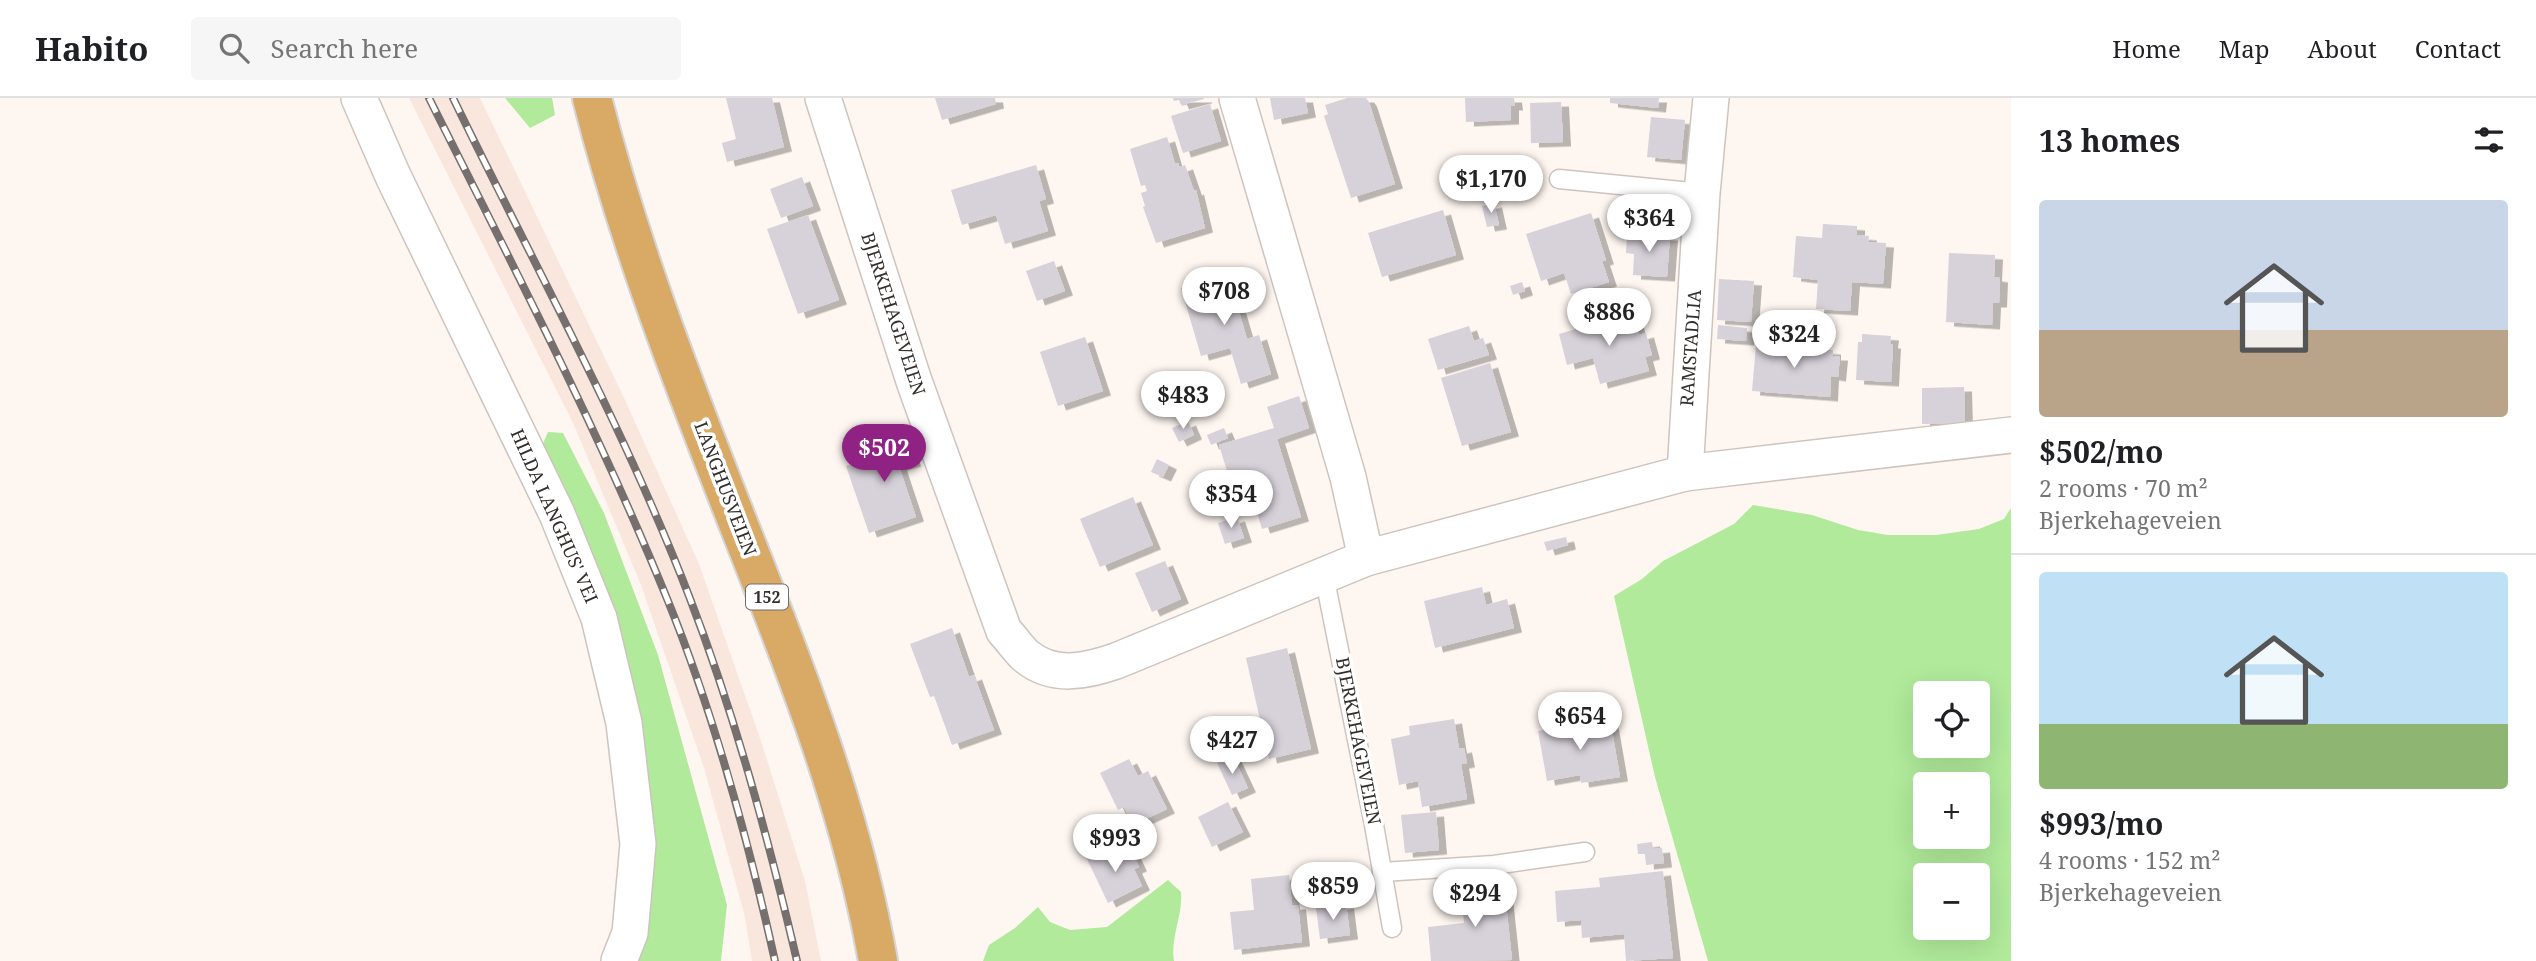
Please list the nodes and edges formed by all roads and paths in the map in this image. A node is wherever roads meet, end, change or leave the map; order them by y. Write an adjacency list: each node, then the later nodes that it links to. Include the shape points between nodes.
1 (359, 98): 15 (street, HILDA LANGHUS' VEI, via 557,514 599,618 624,723 638,844 630,933)
2 (592, 98): 16 (main road, LANGHUSVEIEN / 152, via 649,288 835,780)
3 (823, 98): 11 (street, BJERKEHAGEVEIEN, via 914,381 1004,631 1028,657 1070,672 1091,670)
4 (1237, 98): 10 (street, via 1348,477)
5 (1711, 98): 7 (street, RAMSTADLIA)
6 (1559, 179): 7 (lane)
7 (1702, 192): 9 (street, RAMSTADLIA)
8 (2011, 435): 9 (street)
9 (1685, 473): 10 (street, BJERKEHAGEVEIEN)
10 (1366, 558): 11 (street, BJERKEHAGEVEIEN)
11 (1324, 575): 13 (lane, BJERKEHAGEVEIEN)
12 (1585, 852): 13 (lane, via 1494,865)
13 (1382, 872): 14 (lane, BJERKEHAGEVEIEN)
14 (1392, 928)
15 (619, 961)
16 (878, 961)

